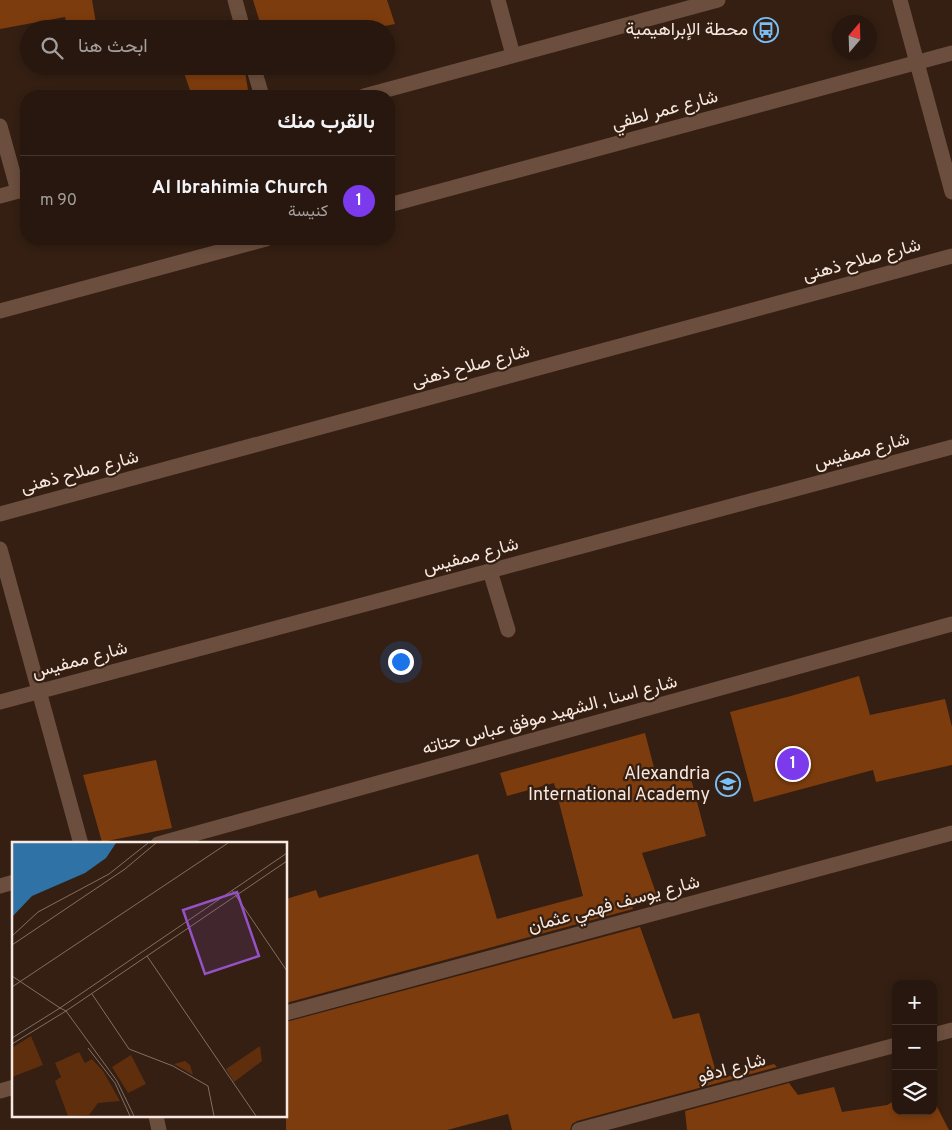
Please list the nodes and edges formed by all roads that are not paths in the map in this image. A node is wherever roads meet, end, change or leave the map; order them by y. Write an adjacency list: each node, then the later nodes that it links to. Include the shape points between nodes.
1 (235, 0): 5 (street)
2 (498, 0): 7 (street)
3 (718, 0): 7 (street)
4 (900, 0): 8 (street)
5 (241, 20)
6 (952, 53): 8 (street, شارع عمر لطفي)
7 (513, 55): 11 (street)
8 (917, 62): 15 (street); 17 (street, شارع عمر لطفي)
9 (256, 75): 10 (street)
10 (260, 90)
11 (386, 90)
12 (0, 126): 13 (street)
13 (20, 184)
14 (20, 191): 16 (street)
15 (952, 192)
16 (0, 196)
17 (395, 203)
18 (244, 245): 20 (street)
19 (952, 256): 22 (street, شارع صلاح ذهنى)
20 (0, 311)
21 (952, 447): 24 (street, شارع ممفيس)
22 (0, 514)
23 (0, 549): 27 (street)
24 (490, 571): 26 (street); 27 (street, شارع ممفيس)
25 (952, 624): 31 (street, شارع اسنا , الشهيد موفق عباس حتاته)
26 (508, 630)
27 (39, 691): 28 (street, شارع ممفيس); 30 (street)
28 (0, 702)
29 (952, 833): 32 (street, شارع يوسف فهمي عثمان)
30 (80, 842)
31 (165, 842)
32 (288, 1012)
33 (952, 1030): 34 (street)
34 (937, 1034)
35 (892, 1046): 36 (street, شارع ادفو)
36 (579, 1130)

